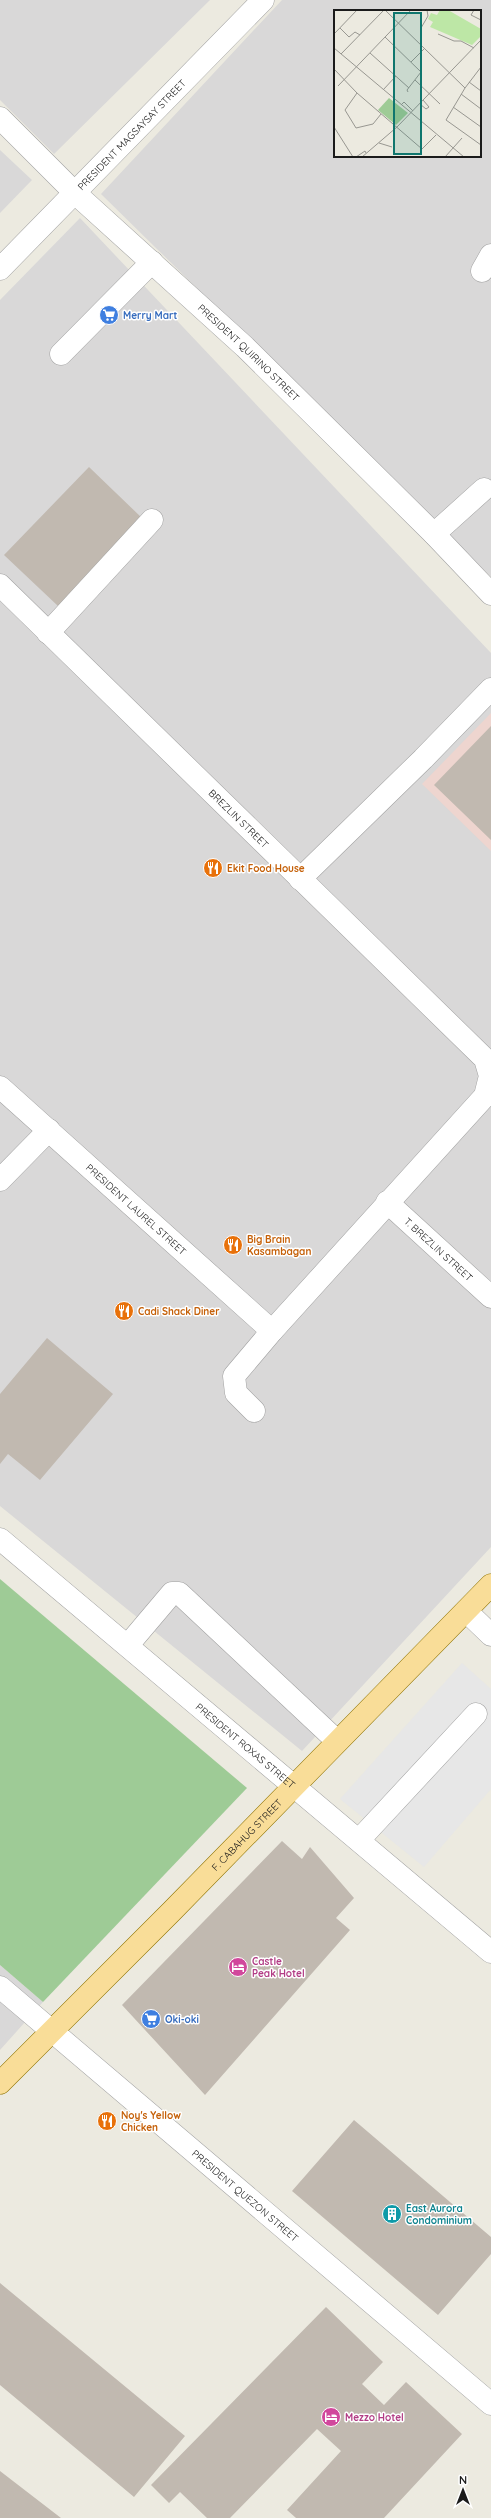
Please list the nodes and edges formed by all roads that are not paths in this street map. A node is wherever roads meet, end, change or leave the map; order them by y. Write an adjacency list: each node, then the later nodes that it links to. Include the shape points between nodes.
1 (262, 0): 3 (street, PRESIDENT MAGSAYSAY STREET)
2 (0, 118): 3 (street, PRESIDENT QUIRINO STREET)
3 (75, 193): 4 (street, PRESIDENT QUIRINO STREET); 5 (street, PRESIDENT MAGSAYSAY STREET)
4 (152, 262): 6 (street); 9 (street, PRESIDENT QUIRINO STREET, via 245,347)
5 (0, 269)
6 (61, 354)
7 (484, 490): 9 (street)
8 (152, 520): 12 (street)
9 (434, 534): 11 (street, PRESIDENT QUIRINO STREET)
10 (0, 585): 12 (street, BREZLIN STREET)
11 (491, 594)
12 (48, 632): 14 (street, BREZLIN STREET)
13 (491, 689): 14 (street, via 424,759)
14 (300, 879): 18 (street, BREZLIN STREET, via 485,1059 490,1076 485,1096)
15 (0, 1087): 16 (street, PRESIDENT LAUREL STREET)
16 (49, 1130): 17 (street); 20 (street, PRESIDENT LAUREL STREET)
17 (0, 1180)
18 (387, 1202): 19 (street, T. BREZLIN STREET); 20 (street)
19 (491, 1296)
20 (272, 1331): 21 (street, via 234,1376 236,1393)
21 (254, 1411)
22 (0, 1539): 26 (street, PRESIDENT ROXAS STREET)
23 (491, 1585): 24 (main road, F. CABAHUG STREET)
24 (466, 1611): 25 (street); 28 (main road, F. CABAHUG STREET)
25 (491, 1635)
26 (128, 1645): 28 (street, via 172,1593 179,1593); 29 (street, PRESIDENT ROXAS STREET)
27 (476, 1714): 30 (street)
28 (337, 1742): 29 (main road, F. CABAHUG STREET)
29 (294, 1785): 30 (street, PRESIDENT ROXAS STREET); 33 (main road, F. CABAHUG STREET)
30 (359, 1840): 31 (street, PRESIDENT ROXAS STREET)
31 (491, 1952)
32 (0, 1987): 33 (street, PRESIDENT QUEZON STREET)
33 (53, 2032): 34 (main road, F. CABAHUG STREET); 35 (street, PRESIDENT QUEZON STREET)
34 (0, 2083)
35 (491, 2404)

